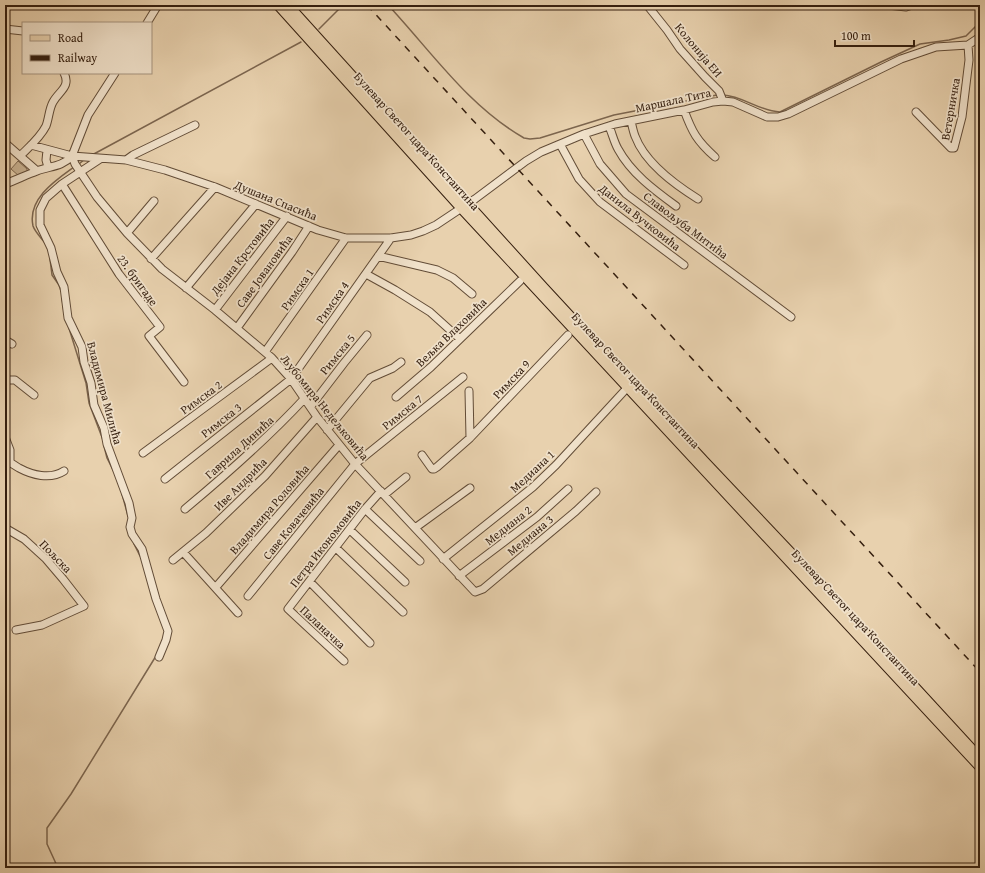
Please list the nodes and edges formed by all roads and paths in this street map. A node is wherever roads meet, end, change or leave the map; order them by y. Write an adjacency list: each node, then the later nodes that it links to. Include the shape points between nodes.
1 (158, 5): 7 (street)
2 (278, 5): 39 (main road, Булевар Светог цара Константина)
3 (288, 5): 39 (main road, Булевар Светог цара Константина)
4 (647, 5): 14 (street, Колонија ЕИ, via 680,49)
5 (888, 5): 6 (street)
6 (912, 5)
7 (147, 22)
8 (5, 29): 9 (street)
9 (22, 32)
10 (979, 38): 11 (street, Маршала Тита)
11 (968, 45): 14 (street, Маршала Тита, via 936,47 901,59 778,117 762,116); 16 (street, Ветерничка, via 969,60 962,117 954,148 951,148)
12 (65, 74): 23 (street, via 67,78 65,86 52,102 43,131)
13 (114, 74): 26 (street, via 88,115)
14 (721, 96): 15 (street, Маршала Тита, via 713,102)
15 (684, 110): 17 (street, Маршала Тита); 27 (street, via 690,127 702,146)
16 (916, 112)
17 (631, 120): 19 (street, Маршала Тита); 36 (street, via 634,135 641,149 666,176)
18 (194, 125): 29 (street)
19 (609, 126): 20 (street, Маршала Тита); 40 (street, via 618,149 635,172)
20 (584, 134): 22 (street, Маршала Тита); 54 (street, Славољуба Митића, via 600,164 626,194)
21 (5, 143): 25 (street)
22 (560, 144): 39 (street, Маршала Тита, via 534,155); 48 (street, Данила Вучковића, via 576,174 600,202)
23 (31, 145): 24 (street, Душана Спасића); 25 (street)
24 (47, 150): 26 (street, Душана Спасића); 30 (street)
25 (20, 156): 32 (street)
26 (72, 156): 28 (street, Душана Спасића); 30 (street, via 61,165); 31 (street, Љубомира Недељковића)
27 (715, 157)
28 (100, 159): 29 (street, Душана Спасића); 31 (street, Владимира Милића)
29 (126, 160): 35 (street, Душана Спасића, via 166,170)
30 (48, 167): 32 (street)
31 (77, 168): 34 (street, Владимира Милића); 43 (street, Љубомира Недељковића)
32 (37, 171): 33 (street)
33 (6, 182)
34 (62, 184): 67 (street, 23. бригаде, via 119,274 160,327 149,336); 111 (street, Владимира Милића, via 43,202 39,215 40,225 64,287 68,318 82,347 94,405 129,503 132,534 142,549 168,631)
35 (215, 187): 38 (street, Душана Спасића); 47 (street)
36 (698, 198)
37 (154, 201): 43 (street)
38 (256, 204): 41 (street, Душана Спасића); 51 (street)
39 (465, 206): 45 (street, Душана Спасића, via 423,231); 68 (main road, Булевар Светог цара Константина); 113 (main road, Булевар Светог цара Константина, via 812,574)
40 (676, 206)
41 (287, 216): 42 (street, Душана Спасића); 53 (street, Дејана Крстовића)
42 (309, 226): 44 (street, Душана Спасића); 55 (street, Саве Јовановића)
43 (127, 233): 47 (street, Љубомира Недељковића)
44 (346, 238): 45 (street, Душана Спасића); 61 (street, Римска 1)
45 (391, 238): 46 (street, Римска 4)
46 (378, 256): 49 (street, Римска 4); 52 (street, via 437,270 453,278)
47 (151, 258): 51 (street, Љубомира Недељковића)
48 (684, 265)
49 (366, 274): 59 (street, via 430,312); 65 (street, Римска 4)
50 (520, 281): 59 (street, Вељка Влаховића)
51 (186, 288): 53 (street, Љубомира Недељковића)
52 (472, 294)
53 (215, 310): 55 (street, Љубомира Недељковића)
54 (791, 317)
55 (237, 328): 61 (street, Љубомира Недељковића)
56 (367, 335): 73 (street, Римска 5)
57 (568, 335): 77 (street, Римска 9)
58 (5, 340): 60 (street)
59 (460, 340): 71 (street, Вељка Влаховића)
60 (12, 344)
61 (266, 352): 62 (street, Љубомира Недељковића)
62 (272, 358): 65 (street, Љубомира Недељковића); 79 (street, Римска 2)
63 (401, 362): 75 (street, via 370,378)
64 (463, 377): 82 (street, Римска 7)
65 (291, 379): 72 (street, Љубомира Недељковића); 85 (street, Римска 3)
66 (5, 380): 70 (street, via 15,380)
67 (184, 382)
68 (627, 388): 97 (street, Медиана 1, via 533,488); 114 (main road, Булевар Светог цара Константина)
69 (469, 391): 77 (street)
70 (34, 395)
71 (396, 397)
72 (305, 398): 73 (street, Љубомира Недељковића); 90 (street, Гаврила Динића, via 258,446)
73 (311, 406): 74 (street, Љубомира Недељковића)
74 (317, 417): 75 (street, Љубомира Недељковића); 96 (street, Иве Андрића, via 265,476)
75 (327, 430): 78 (street, Љубомира Недељковића)
76 (5, 437): 81 (street, via 10,450)
77 (470, 438): 80 (street, Римска 9, via 434,469 429,467)
78 (339, 445): 82 (street, Љубомира Недељковића); 103 (street, Владимира Роловића)
79 (143, 454)
80 (422, 455)
81 (7, 461): 83 (street, via 40,475 54,476)
82 (355, 464): 89 (street, Љубомира Недељковића); 105 (street, Саве Ковачевића)
83 (64, 471)
84 (406, 477): 89 (street, Петра Икономовића)
85 (165, 479)
86 (470, 488): 93 (street)
87 (568, 489): 100 (street, Медиана 2, via 537,517)
88 (596, 492): 104 (street, Медиана 3, via 483,589)
89 (383, 493): 91 (street, Петра Икономовића); 93 (street, Љубомира Недељковића)
90 (185, 508)
91 (365, 509): 94 (street, Петра Икономовића); 99 (street)
92 (5, 528): 109 (street, Пољска, via 24,539 46,559 84,606 42,625)
93 (415, 528): 97 (street, Љубомира Недељковића)
94 (350, 530): 95 (street, Петра Икономовића); 102 (street)
95 (336, 548): 101 (street, Петра Икономовића); 107 (street)
96 (183, 552): 98 (street, Иве Андрића); 103 (street)
97 (443, 559): 100 (street, Љубомира Недељковића)
98 (173, 560)
99 (420, 562)
100 (460, 576): 104 (street, Љубомира Недељковића)
101 (310, 582): 106 (street, Петра Икономовића); 110 (street)
102 (405, 582)
103 (216, 587): 108 (street)
104 (475, 592)
105 (248, 596)
106 (288, 609): 112 (street, Паланачка)
107 (403, 612)
108 (238, 613)
109 (16, 630)
110 (370, 643)
111 (159, 657)
112 (344, 661)
113 (980, 758)
114 (980, 767)

